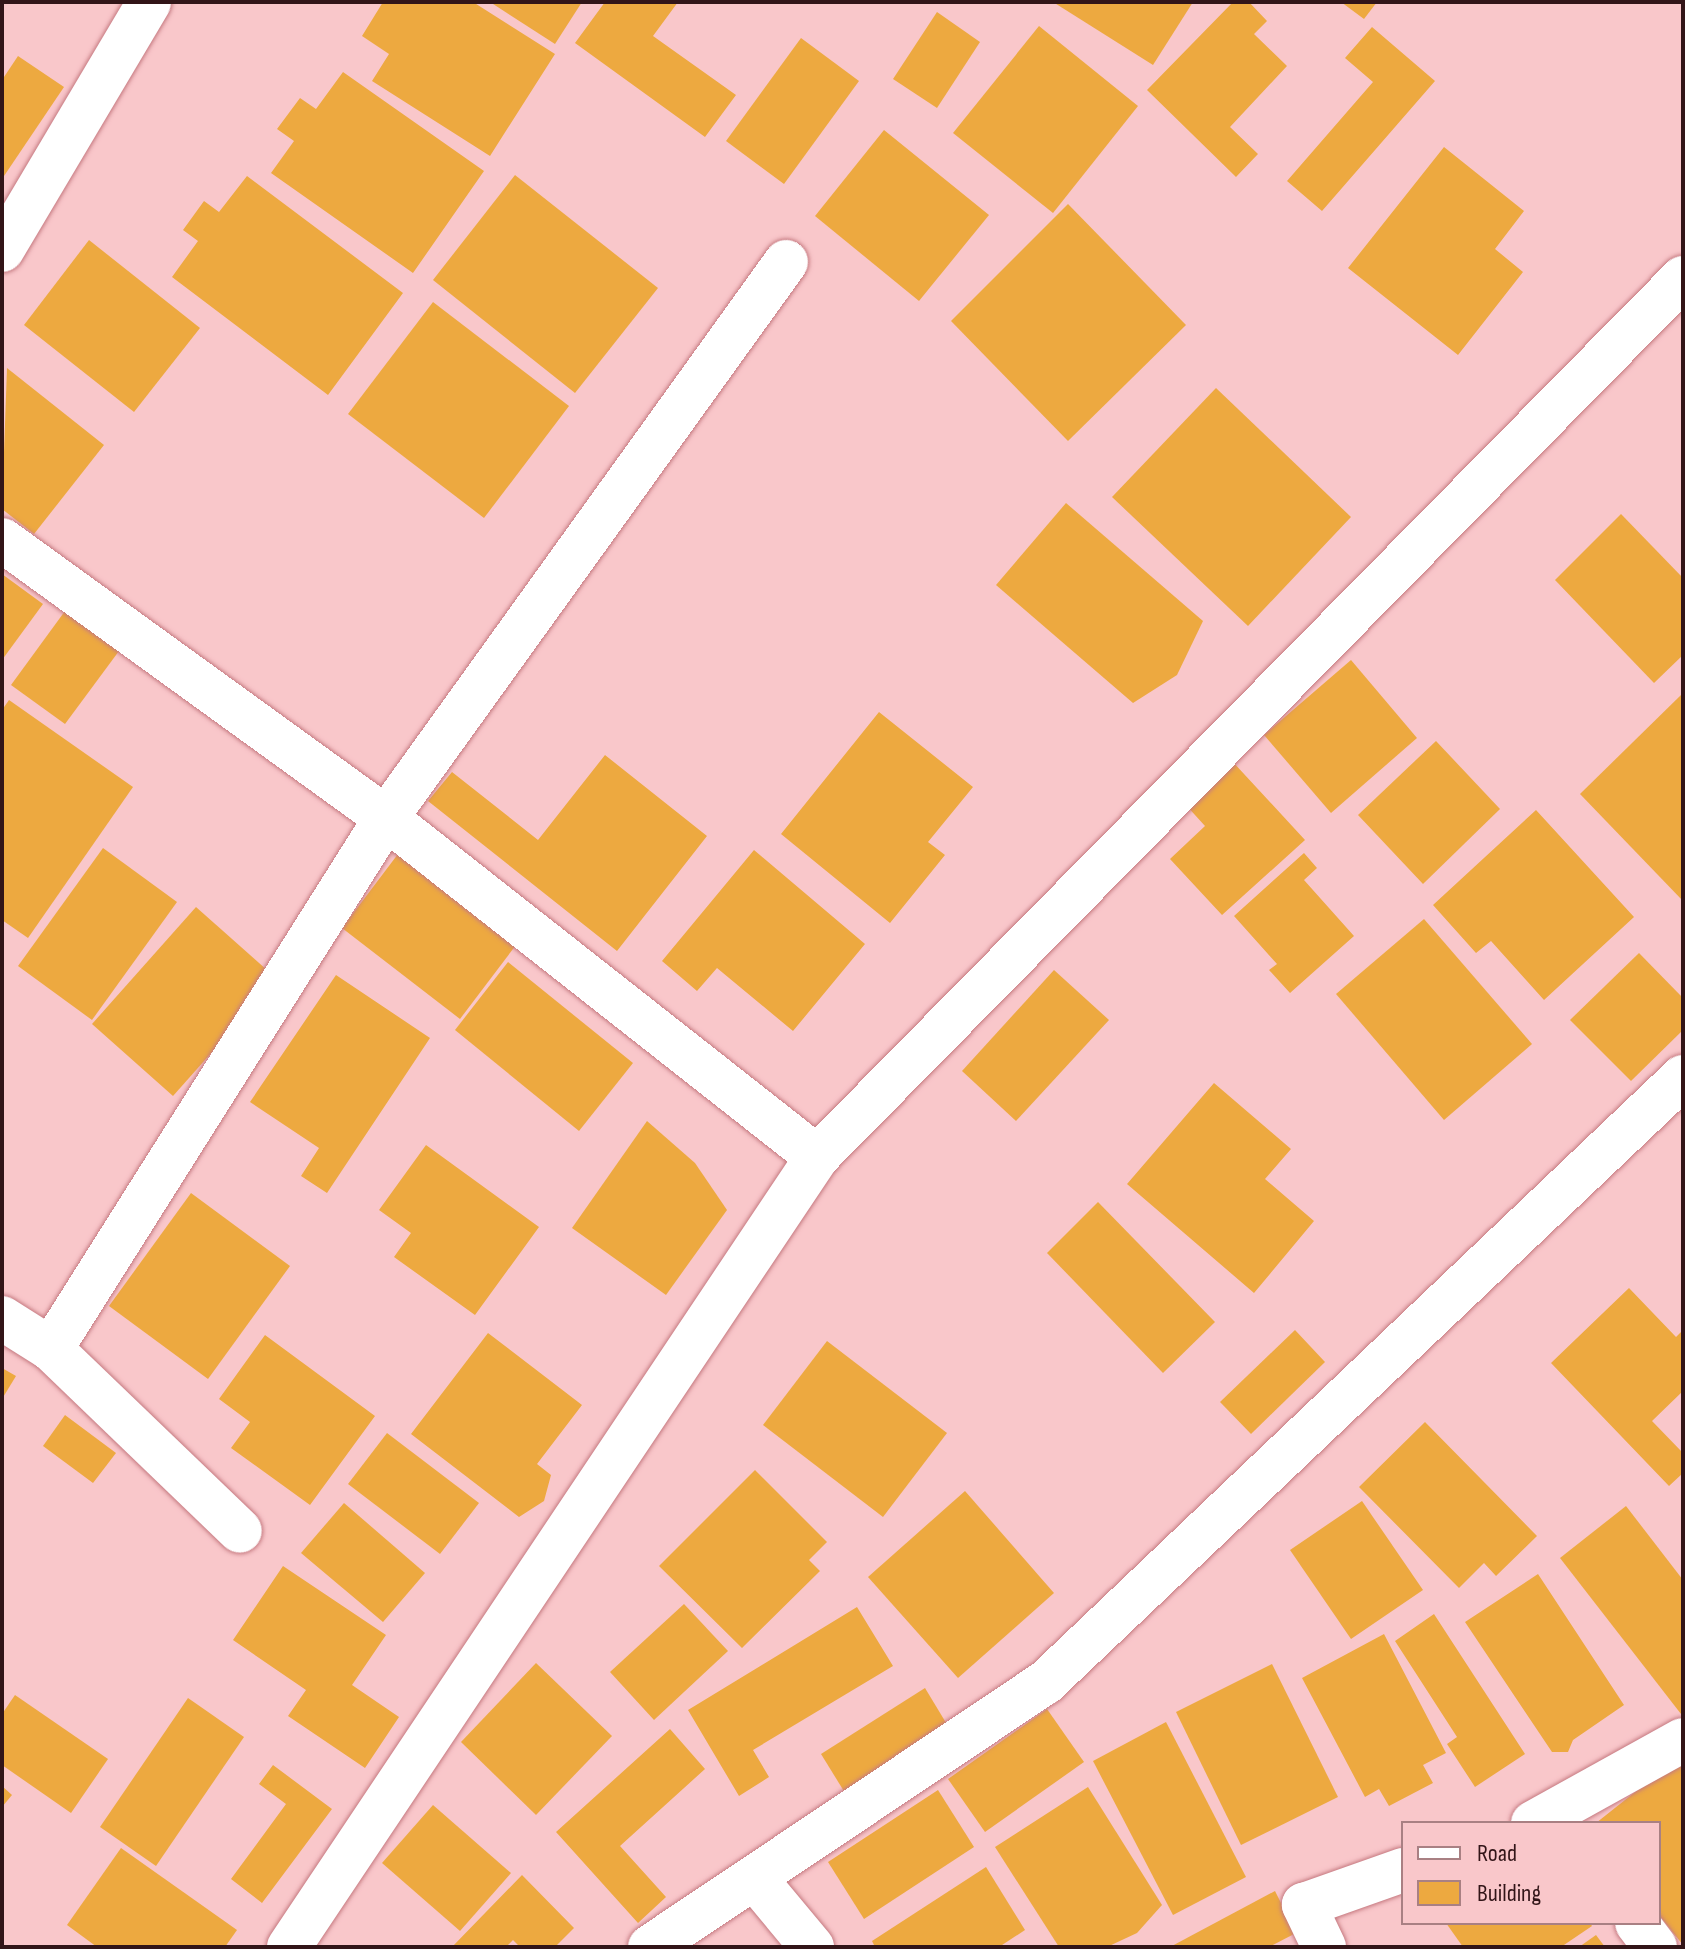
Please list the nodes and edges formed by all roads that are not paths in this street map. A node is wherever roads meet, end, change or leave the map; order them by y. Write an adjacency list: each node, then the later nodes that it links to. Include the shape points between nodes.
1 (149, 2): 2 (street)
2 (2, 250)
3 (786, 262): 6 (street)
4 (1683, 278): 8 (street)
5 (2, 540): 6 (street)
6 (386, 818): 8 (street); 10 (street)
7 (1683, 1077): 15 (street, via 1045,1683)
8 (817, 1157): 17 (street)
9 (2, 1318): 10 (street)
10 (51, 1349): 11 (street)
11 (240, 1531)
12 (1683, 1740): 13 (street)
13 (1550, 1820)
14 (1401, 1871): 20 (street, via 1304,1905)
15 (757, 1881): 18 (street); 19 (street)
16 (1638, 1925): 21 (street)
17 (289, 1947)
18 (650, 1947)
19 (812, 1947)
20 (1324, 1947)
21 (1655, 1947)

